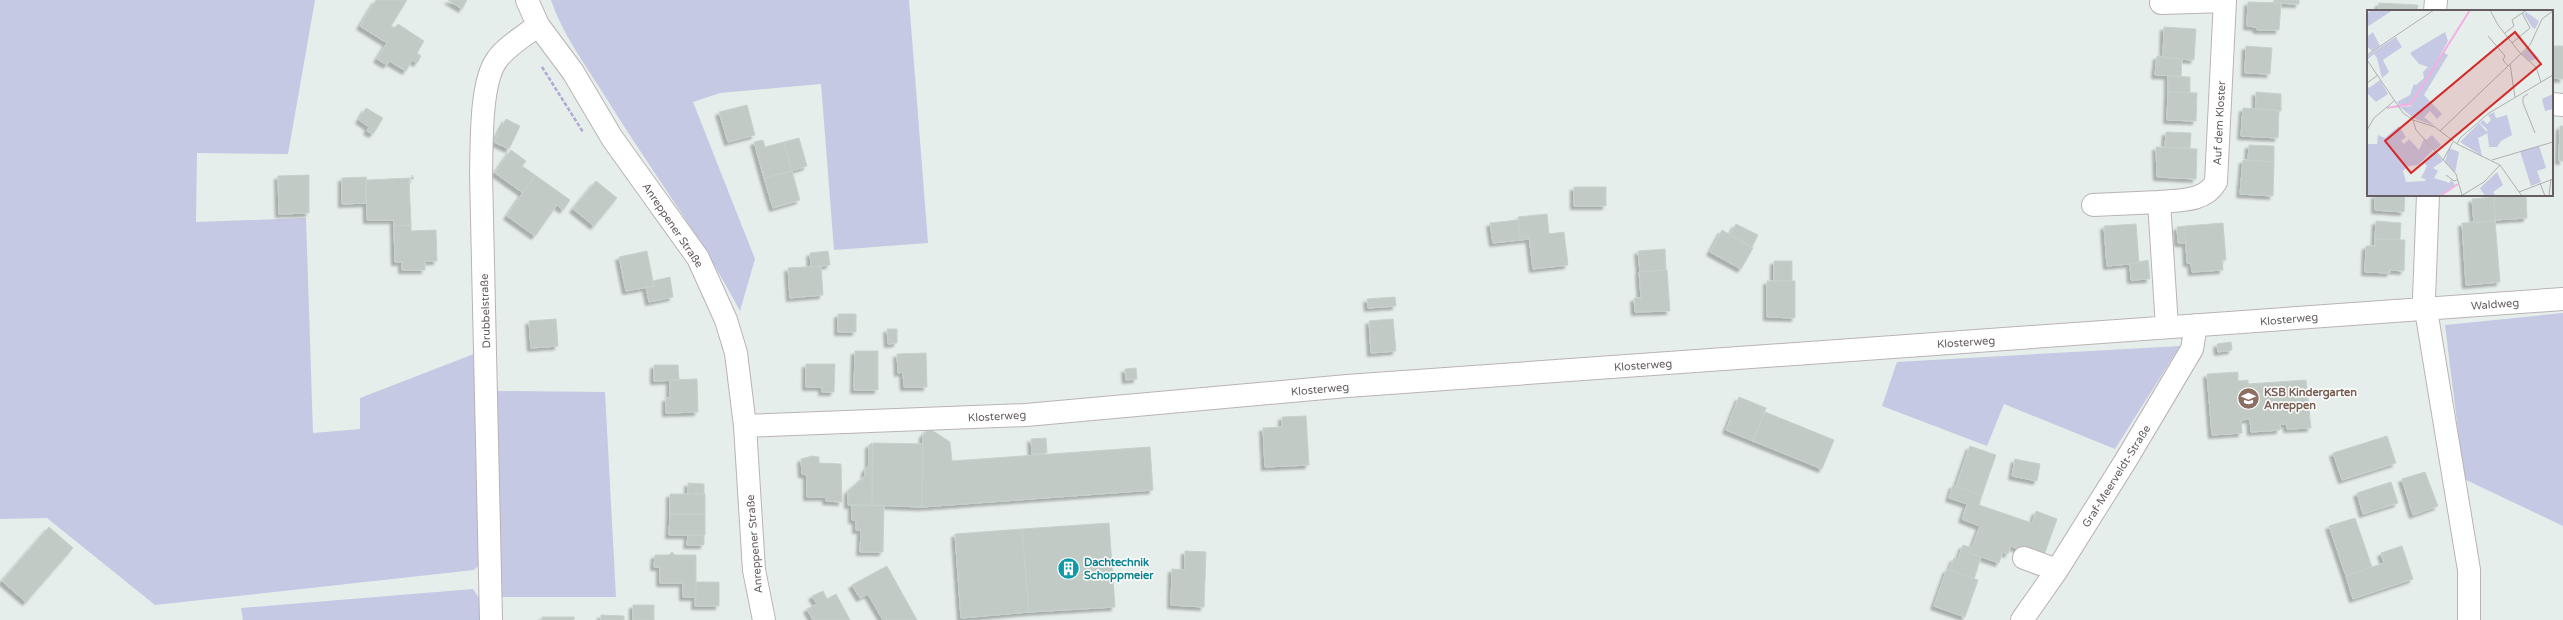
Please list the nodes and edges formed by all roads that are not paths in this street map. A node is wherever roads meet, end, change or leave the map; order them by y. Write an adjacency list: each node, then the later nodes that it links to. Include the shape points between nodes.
1 (527, 0): 6 (street, Anreppener Straße)
2 (2225, 0): 4 (street, Auf dem Kloster); 10 (street, Auf dem Kloster, via 2216,182 2213,187 2196,198)
3 (2436, 0): 5 (street)
4 (2161, 3)
5 (2435, 10)
6 (538, 25): 16 (street, Anreppener Straße, via 573,72 612,138 698,258 712,284 736,353); 19 (street, Drubbelstraße, via 496,60 490,74 483,116 481,173)
7 (2553, 104): 8 (street)
8 (2563, 105)
9 (2428, 196): 13 (street, via 2424,298)
10 (2159, 202): 11 (street, Auf dem Kloster); 15 (street)
11 (2093, 205)
12 (2563, 299): 13 (street, Waldweg)
13 (2427, 309): 14 (street, Klosterweg); 22 (street, via 2469,570)
14 (2196, 325): 15 (street, Klosterweg); 18 (street, Graf-Meerveldt-Straße, via 2192,349)
15 (2167, 327): 16 (street, Klosterweg, via 1347,386 1026,415)
16 (745, 426): 20 (street, Anreppener Straße, via 754,570)
17 (2024, 558): 18 (street)
18 (2057, 570): 21 (street, Graf-Meerveldt-Straße)
19 (492, 620)
20 (764, 620)
21 (2022, 620)
22 (2469, 620)

